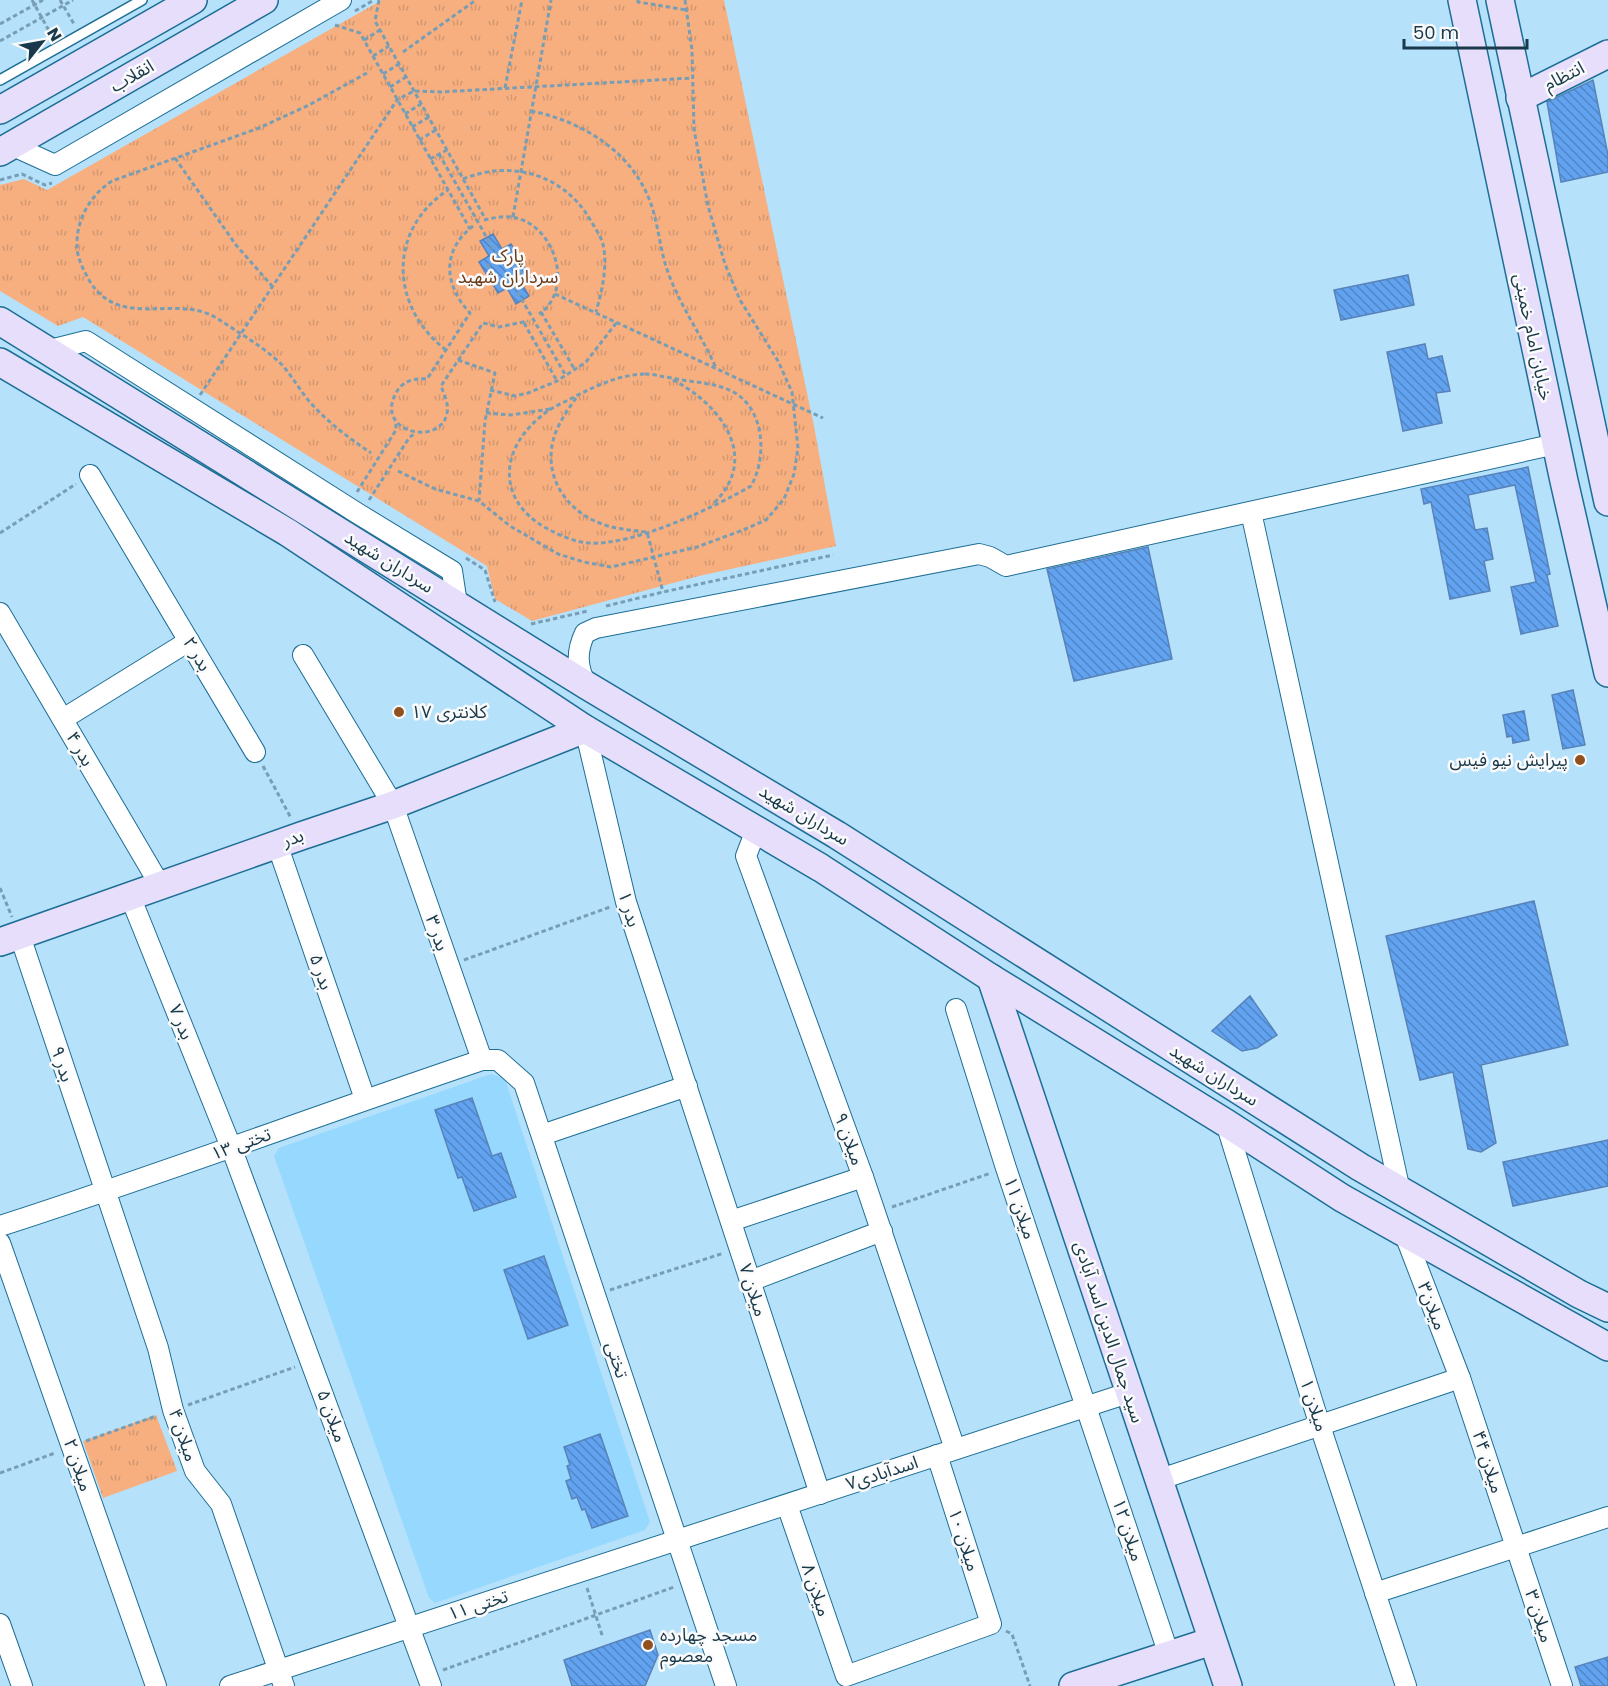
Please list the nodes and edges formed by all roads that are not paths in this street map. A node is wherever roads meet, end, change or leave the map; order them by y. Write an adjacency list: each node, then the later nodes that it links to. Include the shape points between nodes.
1 (142, 0): 8 (lane)
2 (193, 0): 10 (street, انقلاب)
3 (264, 0): 11 (street, انقلاب)
4 (341, 0): 11 (street, via 55,165)
5 (1462, 0): 15 (street, خیابان امام خمینی)
6 (1500, 0): 9 (street, خیابان امام خمینی)
7 (1608, 54): 9 (street, انتظام)
8 (0, 80)
9 (1520, 98): 16 (street, خیابان امام خمینی)
10 (0, 110)
11 (6, 149)
12 (0, 321): 13 (street, سرداران شهید)
13 (50, 350): 21 (street, سرداران شهید); 21 (street, via 86,341 196,402 359,503 452,571)
14 (0, 362): 28 (street, سرداران شهید, via 287,532)
15 (1556, 444): 18 (street, خیابان امام خمینی); 20 (street)
16 (1601, 473): 18 (street); 19 (street, خیابان امام خمینی)
17 (90, 475): 23 (street, بدر ۲)
18 (1564, 481): 25 (street, خیابان امام خمینی)
19 (1608, 502)
20 (1251, 512): 26 (street, via 1006,566 979,555 596,628 585,633 579,645 578,664); 48 (street)
21 (457, 604): 26 (street, سرداران شهید)
22 (0, 613): 27 (street, بدر ۴)
23 (189, 641): 27 (street); 29 (street, بدر ۲)
24 (303, 655): 30 (street, بدر ۳)
25 (1608, 674)
26 (586, 685): 32 (street, سرداران شهید)
27 (63, 719): 35 (street, بدر ۴)
28 (585, 729): 30 (street, بدر); 31 (street, سرداران شهید); 41 (street, بدر ۱, via 626,902)
29 (255, 752)
30 (393, 805): 33 (street, بدر); 40 (street, بدر ۳)
31 (756, 830): 34 (street, سرداران شهید); 47 (street, میلان ۹, via 746,856)
32 (837, 835): 34 (street); 46 (street, سرداران شهید)
33 (289, 840): 35 (street, بدر); 42 (street, بدر ۵)
34 (821, 868): 38 (street, سرداران شهید)
35 (160, 885): 36 (street, بدر)
36 (130, 896): 37 (street, بدر); 45 (street, بدر ۷)
37 (10, 939): 49 (street, بدر ۹)
38 (991, 978): 43 (street, سرداران شهید); 62 (street, سید جمال الدین اسد آبادی)
39 (956, 1010): 63 (street, میلان ۱۱)
40 (482, 1060): 42 (street, تختی ۱۳); 44 (street, تختی, via 498,1060 525,1083)
41 (687, 1086): 44 (street); 51 (street, میلان ۷)
42 (365, 1099): 45 (street, تختی ۱۳)
43 (1226, 1123): 50 (street, سرداران شهید); 64 (street, میلان ۱)
44 (542, 1135): 70 (street, تختی)
45 (231, 1147): 49 (street, تختی ۱۳); 74 (street, میلان ۵)
46 (1360, 1167): 48 (street, سرداران شهید); 50 (street)
47 (863, 1177): 51 (street); 52 (street, میلان ۹)
48 (1400, 1191): 57 (street, سرداران شهید)
49 (105, 1192): 53 (street, تختی ۱۳); 78 (street, میلان ۴, via 158,1348 173,1410 195,1470 221,1504)
50 (1342, 1198): 54 (street, سرداران شهید)
51 (731, 1221): 56 (street, میلان ۷)
52 (878, 1222): 56 (street); 65 (street, میلان ۹)
53 (0, 1226)
54 (1405, 1235): 60 (street, سرداران شهید); 61 (street, میلان۳)
55 (0, 1243): 81 (street, میلان ۲)
56 (750, 1281): 67 (street, میلان ۷)
57 (1579, 1294): 58 (street); 59 (street, سرداران شهید)
58 (1608, 1299)
59 (1608, 1308)
60 (1608, 1347)
61 (1460, 1378): 64 (street); 71 (street, میلان ۴۴)
62 (1128, 1393): 63 (street); 66 (street, سید جمال الدین اسد آبادی)
63 (1086, 1406): 65 (street, اسدآبادی۷); 76 (street, میلان ۱۲)
64 (1320, 1426): 66 (street); 72 (street, میلان ۱)
65 (946, 1452): 67 (street, اسدآبادی۷); 77 (street, میلان ۱۰, via 992,1624)
66 (1158, 1480): 75 (street, سید جمال الدین اسد آبادی)
67 (820, 1494): 68 (street, اسدآبادی۷)
68 (787, 1504): 70 (street, اسدآبادی۷); 77 (street, میلان ۸)
69 (1608, 1517): 71 (street)
70 (677, 1540): 74 (street, تختی ۱۱); 83 (street, تختی)
71 (1516, 1547): 72 (street); 87 (street, میلان ۳)
72 (1375, 1593): 86 (street, میلان ۱)
73 (0, 1624): 80 (street)
74 (410, 1627): 78 (street, تختی ۱۱); 79 (street, میلان ۵)
75 (1212, 1641): 76 (street); 85 (street, سید جمال الدین اسد آبادی)
76 (1169, 1654): 84 (street)
77 (846, 1676)
78 (281, 1678): 82 (street, تختی ۱۱)
79 (429, 1681)
80 (22, 1686)
81 (156, 1686)
82 (230, 1686)
83 (726, 1686)
84 (1072, 1686)
85 (1228, 1686)
86 (1406, 1686)
87 (1562, 1686)

